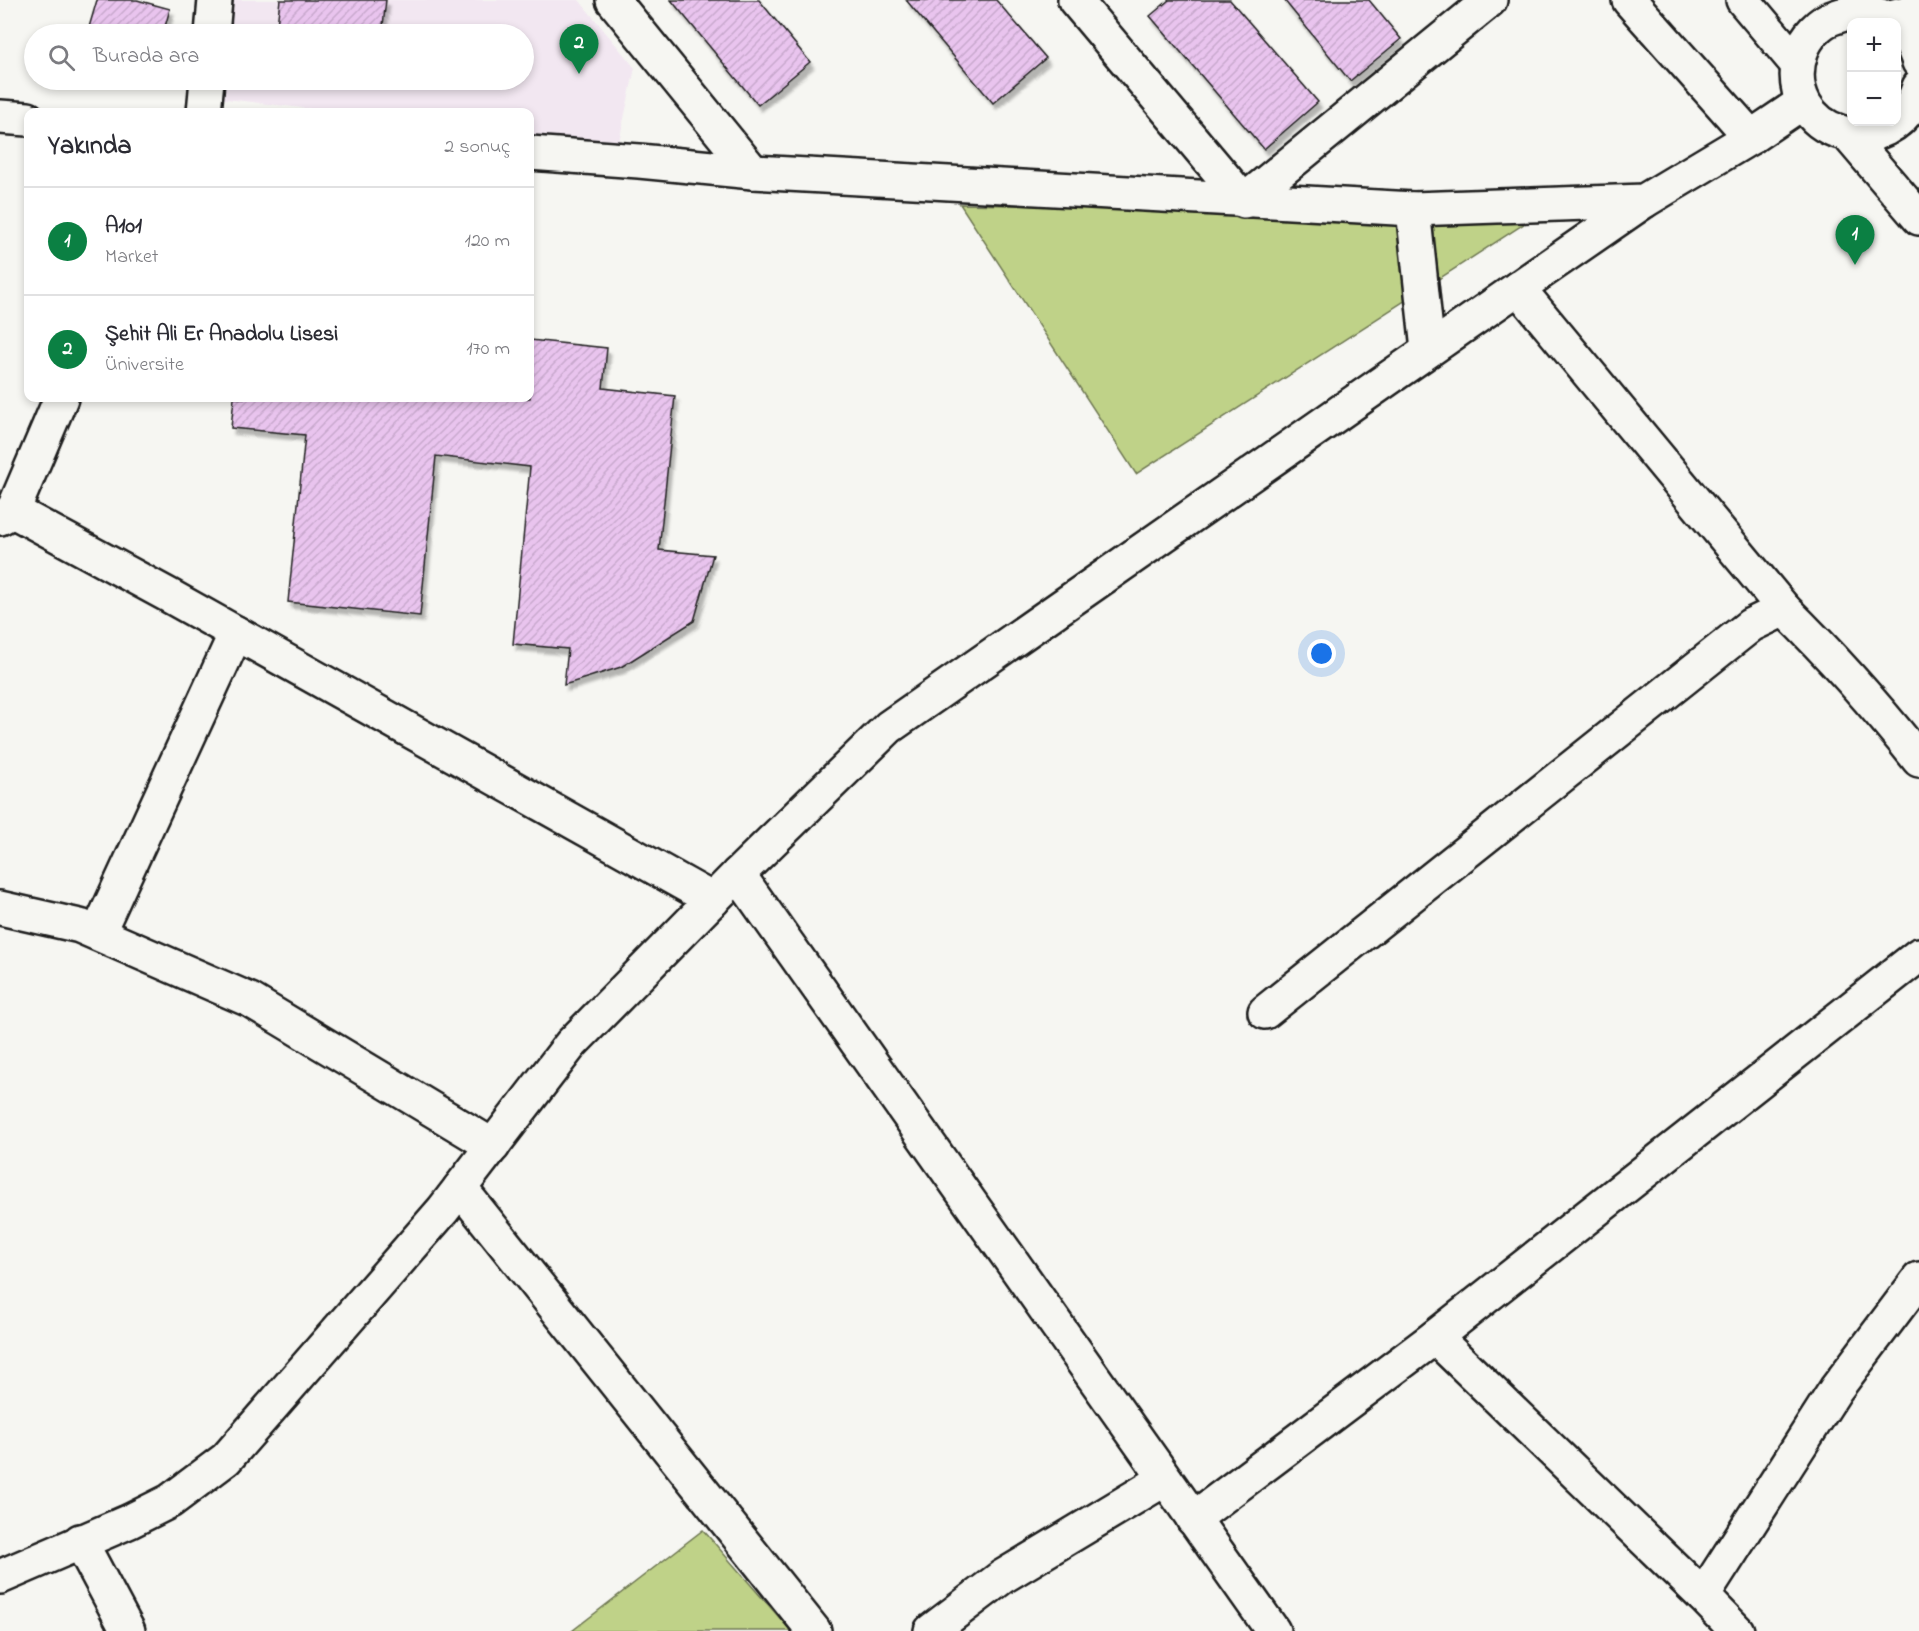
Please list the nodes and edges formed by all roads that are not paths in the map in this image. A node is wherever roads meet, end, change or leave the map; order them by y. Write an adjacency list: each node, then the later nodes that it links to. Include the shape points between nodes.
1 (215, 0): 9 (street)
2 (613, 0): 21 (street)
3 (1075, 0): 22 (street)
4 (1490, 0): 22 (street)
5 (1629, 0): 19 (street)
6 (1743, 0): 11 (street)
7 (1919, 10): 8 (street)
8 (1880, 16): 10 (street, via 1902,30 1914,46); 11 (street, via 1849,12 1830,18 1803,45)
9 (213, 24)
10 (1919, 62)
11 (1797, 64): 14 (street)
12 (206, 90): 15 (street)
13 (1917, 99): 18 (street, via 1903,118 1887,129)
14 (1803, 102): 18 (street, via 1830,129); 19 (street)
15 (204, 108)
16 (0, 117): 17 (street)
17 (24, 118)
18 (1849, 135): 25 (street)
19 (1751, 137): 23 (street)
20 (534, 153): 21 (street)
21 (753, 172): 22 (street)
22 (1244, 201): 24 (street)
23 (1644, 201): 24 (street); 26 (street)
24 (1413, 209): 27 (street)
25 (1919, 218)
26 (1518, 288): 27 (street); 30 (street)
27 (1428, 350): 33 (street, via 888,727)
28 (59, 402): 29 (street)
29 (6, 514): 31 (street)
30 (1784, 609): 32 (street, via 1832,656); 38 (street, via 1751,624)
31 (236, 633): 34 (street); 36 (street)
32 (1919, 760)
33 (738, 874): 34 (street); 43 (street)
34 (713, 900): 39 (street, via 571,1044)
35 (0, 908): 36 (street)
36 (98, 933): 39 (street, via 250,1000)
37 (1919, 955): 42 (street)
38 (1265, 1012)
39 (493, 1146): 40 (street)
40 (460, 1188): 45 (street, via 226,1459 170,1501); 49 (street)
41 (1919, 1279): 47 (street, via 1836,1389)
42 (1435, 1337): 44 (street); 47 (street)
43 (1165, 1479): 44 (street); 50 (street, via 1002,1577)
44 (1193, 1519): 51 (street)
45 (80, 1541): 46 (street); 48 (street)
46 (0, 1577)
47 (1703, 1596): 52 (street)
48 (128, 1631)
49 (814, 1631)
50 (931, 1631)
51 (1273, 1631)
52 (1736, 1631)

